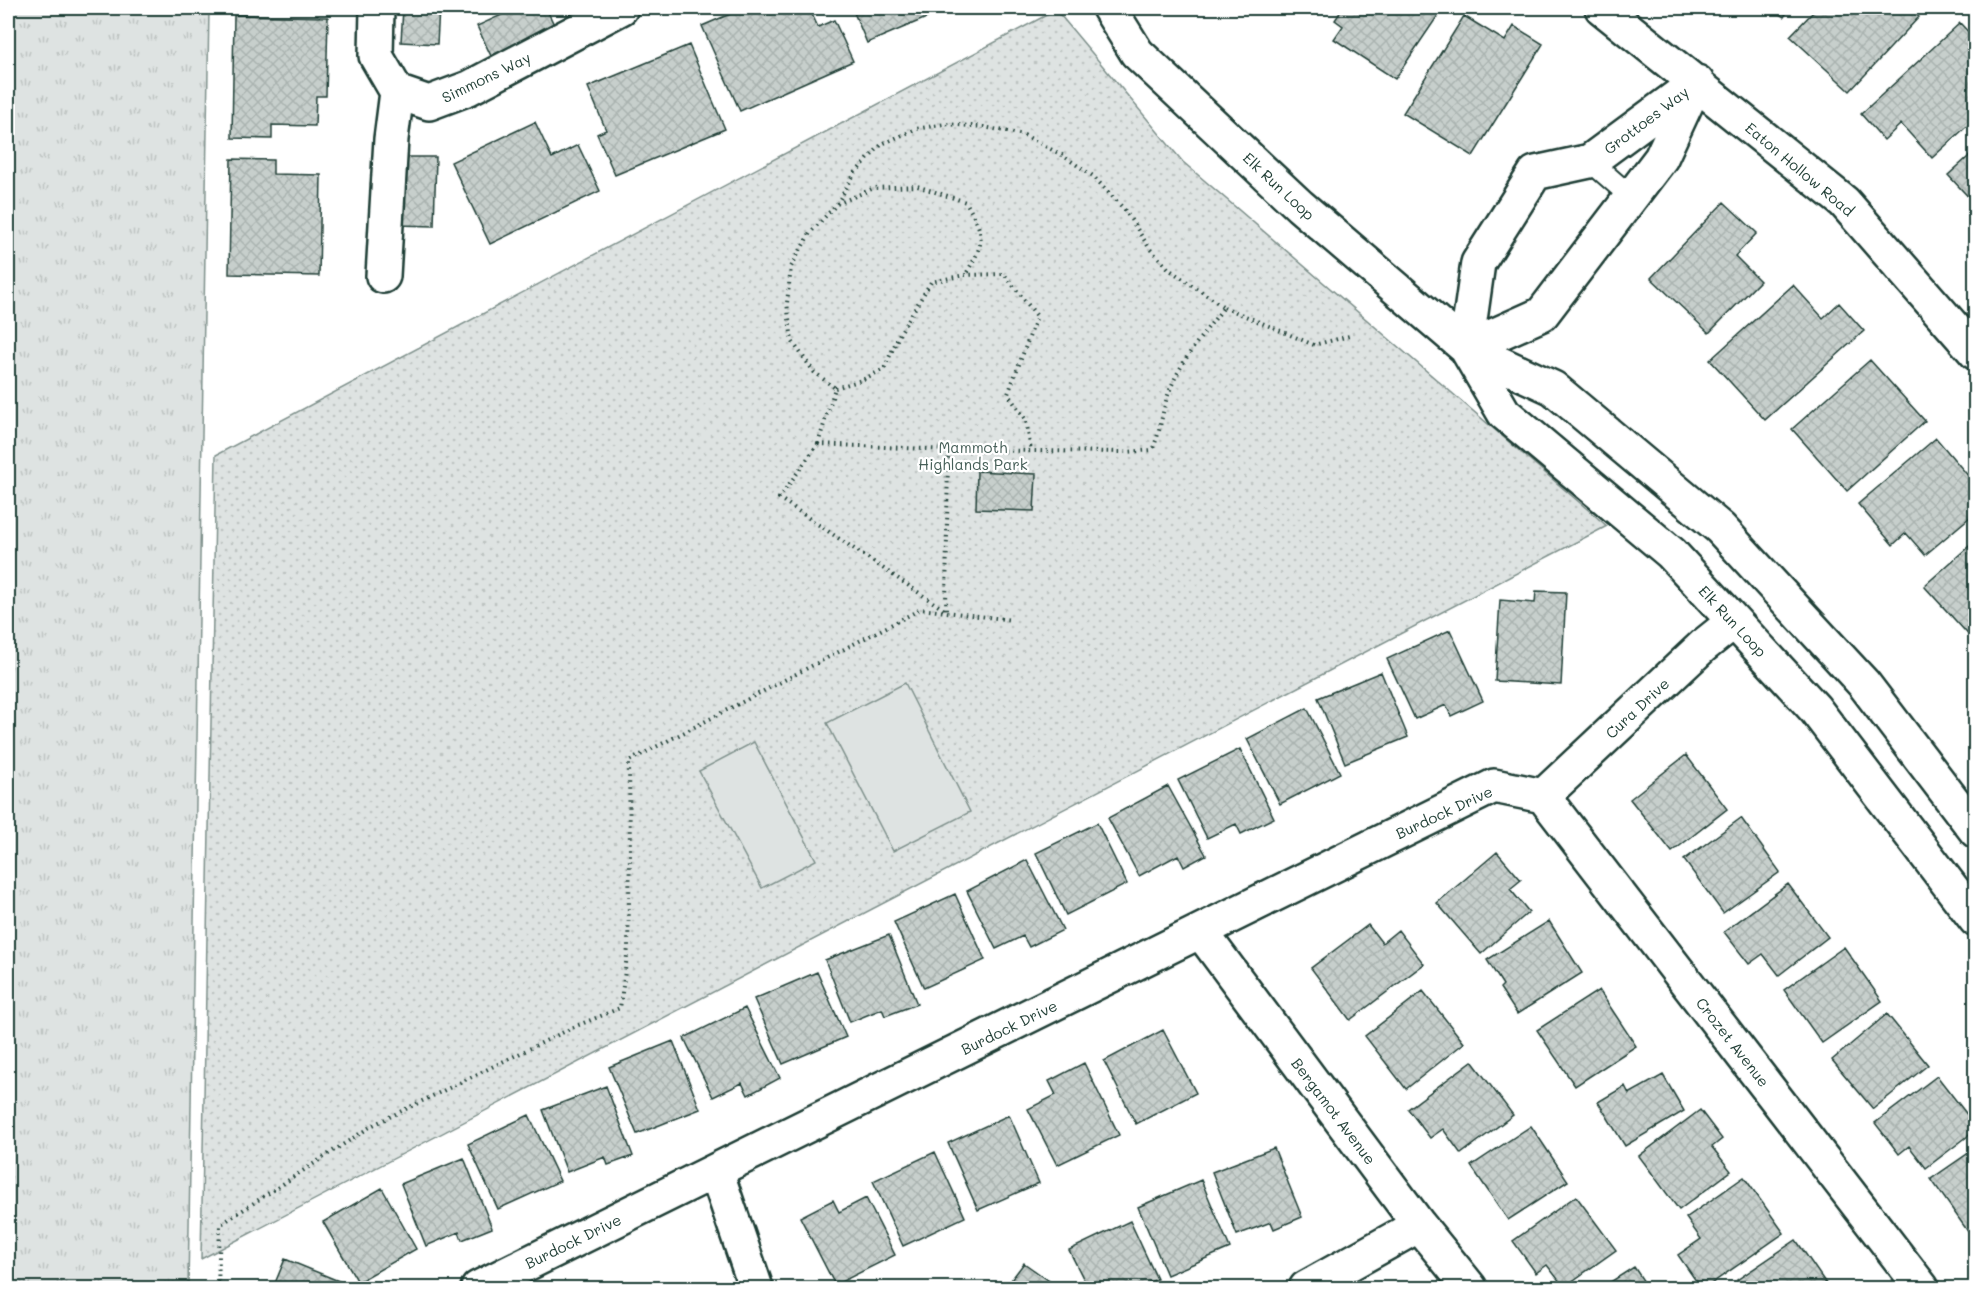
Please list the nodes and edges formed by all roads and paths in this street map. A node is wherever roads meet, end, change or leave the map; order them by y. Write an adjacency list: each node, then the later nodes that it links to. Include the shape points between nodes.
1 (377, 8): 6 (street, via 376,56)
2 (621, 8): 6 (street, Simmons Way, via 469,88 429,104)
3 (1109, 8): 14 (street, Elk Run Loop, via 1137,53 1300,206)
4 (1602, 8): 5 (street, Eaton Hollow Road)
5 (1697, 82): 7 (street, Grottoes Way); 8 (street, Grottoes Way, via 1660,158); 15 (street, Eaton Hollow Road, via 1844,202)
6 (397, 92): 11 (street)
7 (1590, 161): 8 (lane); 14 (street, Grottoes Way, via 1535,173 1478,263)
8 (1630, 195): 14 (street, Grottoes Way, via 1542,314)
9 (837, 204): 10 (path, via 874,189 917,186 966,202 980,227 980,250); 12 (path, via 855,173 882,144 916,129 945,124 1024,135 1093,176 1124,209 1150,249 1170,270); 16 (path, via 810,233 790,267 787,303 792,341 814,372)
10 (965, 275): 16 (path, via 931,282 900,333 884,369); 19 (path, via 1004,274 1037,316 1008,394 1026,420)
11 (383, 276)
12 (1224, 307): 13 (path, via 1314,345); 19 (path, via 1181,364 1152,450)
13 (1349, 336)
14 (1467, 348): 22 (street, Elk Run Loop, via 1504,413 1671,553); 24 (street, Elk Run Loop, via 1553,388 1720,528 1864,684)
15 (1976, 354)
16 (835, 388): 17 (path)
17 (818, 444): 18 (path); 20 (path, via 779,498)
18 (948, 450): 19 (path); 20 (path)
19 (1031, 451)
20 (946, 611): 21 (path); 29 (path, via 921,609 629,761 628,948 620,1008 372,1125 219,1225)
21 (1012, 620)
22 (1734, 622): 23 (street, Cura Drive, via 1703,646); 25 (street, Elk Run Loop, via 1815,709)
23 (1543, 796): 26 (street, Burdock Drive, via 1494,786); 34 (street, Crozet Avenue)
24 (1976, 831)
25 (1976, 920)
26 (1201, 932): 27 (street, Burdock Drive); 28 (street, Bergamot Avenue)
27 (716, 1171): 30 (street, Burdock Drive); 31 (street)
28 (1419, 1225): 32 (street); 33 (street, Bergamot Avenue)
29 (218, 1288)
30 (478, 1288)
31 (756, 1288)
32 (1306, 1288)
33 (1470, 1288)
34 (1922, 1288)

